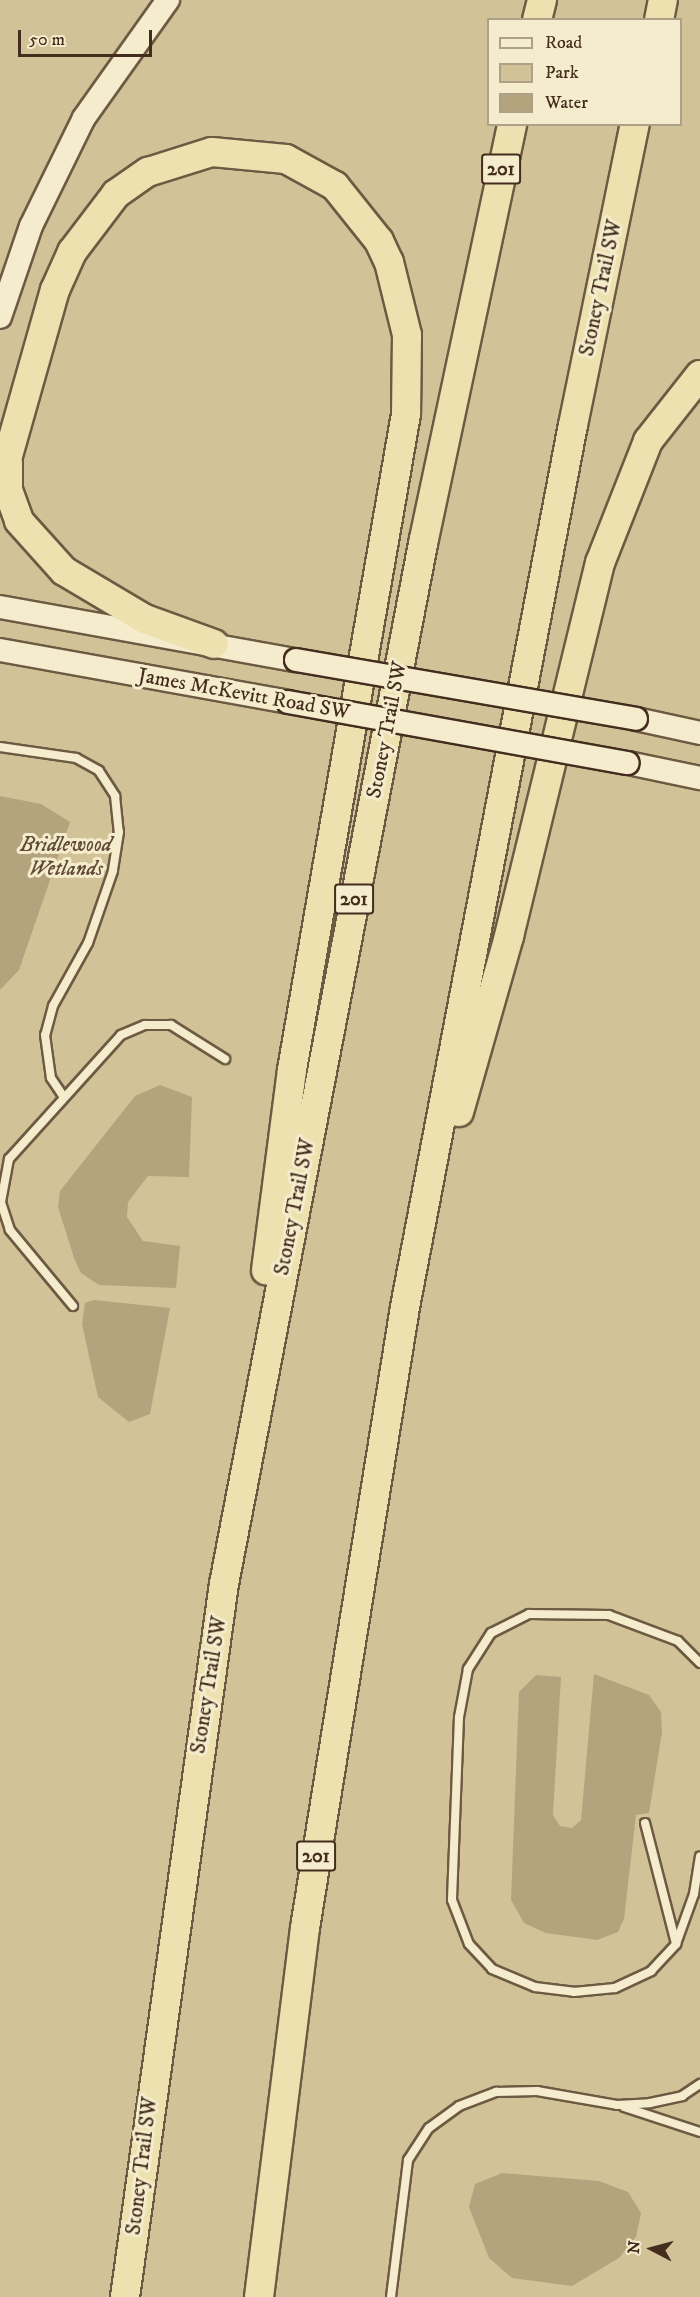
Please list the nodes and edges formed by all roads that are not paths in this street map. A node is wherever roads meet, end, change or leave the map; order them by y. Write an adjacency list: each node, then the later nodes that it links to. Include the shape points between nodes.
1 (168, 0): 12 (main road, via 84,118)
2 (530, 0): 5 (highway)
3 (542, 0): 6 (highway)
4 (663, 0): 7 (highway)
5 (526, 18)
6 (538, 18)
7 (658, 18)
8 (507, 126): 11 (highway)
9 (512, 126): 11 (highway, Stoney Trail SW / 201)
10 (636, 126): 27 (highway, Stoney Trail SW / 201, via 570,436)
11 (490, 214): 28 (highway, Stoney Trail SW / 201)
12 (12, 278): 13 (main road); 14 (main road)
13 (0, 300)
14 (0, 317)
15 (700, 375): 27 (highway, via 648,441 600,563 509,936)
16 (8, 456): 17 (highway); 19 (highway, via 8,490 19,521 64,571 138,616); 28 (highway, via 55,290 72,252 116,195 148,172 212,152 286,159 334,186 379,241 389,262 407,335 406,414 292,1070)
17 (0, 484)
18 (0, 607): 19 (main road, James McKevitt Road SW)
19 (214, 644): 21 (main road, James McKevitt Road SW, bridge)
20 (0, 650): 23 (main road, James McKevitt Road SW, bridge)
21 (700, 733)
22 (0, 747): 25 (lane, via 76,758 99,771 115,796 119,832 114,871 88,943 53,1006 45,1035 51,1078)
23 (700, 778)
24 (225, 1059): 25 (lane, via 171,1025 145,1025 121,1035)
25 (63, 1096): 26 (lane, via 9,1159 1,1202 10,1230)
26 (72, 1306)
27 (405, 1307): 37 (highway, Stoney Trail SW / 201, via 307,1916)
28 (225, 1584): 36 (highway, Stoney Trail SW / 201)
29 (700, 1663): 32 (lane, via 678,1641 644,1624 572,1612 529,1614 491,1633 468,1669 459,1717 452,1900 470,1944 492,1969 535,1987 574,1992 615,1988 651,1971)
30 (645, 1823): 32 (lane)
31 (700, 1856): 32 (lane, via 694,1894)
32 (676, 1944)
33 (700, 2084): 34 (lane, via 682,2096)
34 (617, 2105): 35 (lane); 38 (lane, via 537,2091 496,2092 459,2106 429,2128 408,2160)
35 (700, 2132)
36 (125, 2297)
37 (259, 2297)
38 (391, 2297)

